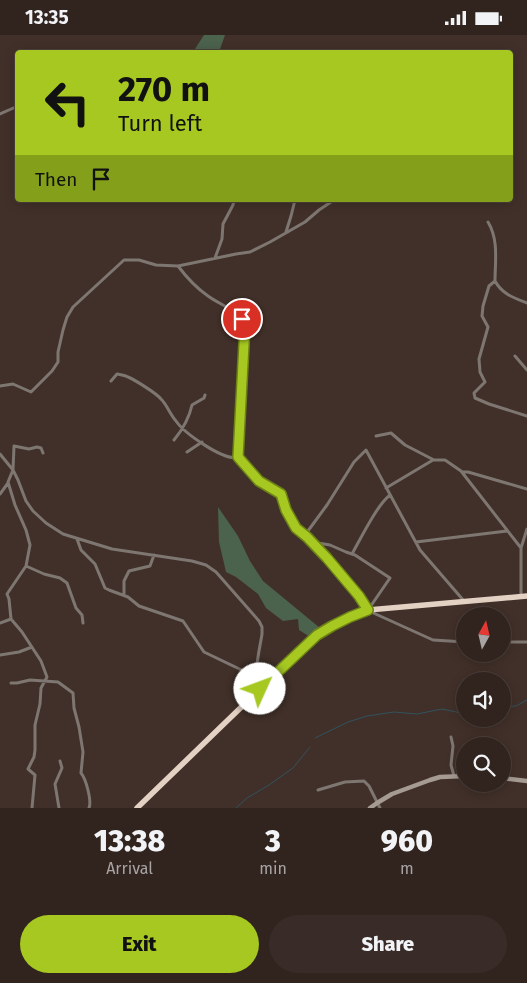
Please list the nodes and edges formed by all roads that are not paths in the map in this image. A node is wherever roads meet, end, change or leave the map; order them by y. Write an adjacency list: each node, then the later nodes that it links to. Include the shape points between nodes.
1 (15, 107): 2 (street)
2 (0, 113)
3 (234, 202): 8 (street, via 222,224 222,239)
4 (294, 202): 7 (street)
5 (331, 202): 7 (street)
6 (488, 222): 10 (street, via 495,243)
7 (286, 233): 8 (street, via 250,252)
8 (215, 259): 9 (street)
9 (178, 266): 15 (street, via 124,260 73,307 63,330 58,362 52,371 31,392 13,384); 25 (street, via 190,282 233,311 245,325)
10 (495, 281): 11 (street, via 505,293); 17 (street, via 489,286 483,306 482,316 488,327 480,372 485,382 474,393 475,399)
11 (527, 303)
12 (514, 356): 13 (street)
13 (527, 370)
14 (111, 381): 18 (street, via 117,374 128,377 160,397)
15 (0, 386)
16 (205, 395): 18 (street, via 192,405)
17 (527, 416)
18 (183, 429): 20 (street); 21 (street)
19 (376, 436): 26 (street, via 391,433 405,445)
20 (174, 440)
21 (202, 442): 22 (street); 25 (street, via 226,457)
22 (187, 452)
23 (43, 453): 27 (street, via 36,447 14,446)
24 (0, 454): 27 (street)
25 (238, 457): 36 (street, via 259,481 281,494 296,528)
26 (434, 460): 28 (street, via 445,460); 30 (street)
27 (13, 470): 29 (street); 37 (street, via 33,511 63,534)
28 (461, 471): 31 (street); 35 (street)
29 (8, 482): 32 (street); 43 (street, via 30,545)
30 (386, 488): 33 (street); 36 (street, via 366,449)
31 (527, 489)
32 (0, 495)
33 (390, 495): 39 (street); 41 (street)
34 (527, 529): 40 (street)
35 (507, 531): 39 (street); 40 (street)
36 (305, 535): 38 (street)
37 (77, 539): 42 (street, via 112,549); 46 (street, via 81,550 95,564 105,588)
38 (312, 542): 41 (street); 49 (street)
39 (416, 542): 48 (street, via 420,551)
40 (521, 548): 47 (street)
41 (352, 554): 49 (street, via 390,577)
42 (154, 555): 46 (street, via 150,566 129,571 124,581); 58 (street, via 206,565 259,621 262,634)
43 (26, 566): 45 (street); 52 (street, via 67,583)
44 (0, 593): 45 (street)
45 (7, 595): 50 (street)
46 (124, 595): 58 (street, via 139,606 184,621 204,652)
47 (524, 596): 48 (highway)
48 (464, 601): 49 (highway)
49 (368, 610): 53 (street, via 433,639); 61 (highway, via 317,635)
50 (11, 619): 51 (street); 56 (street)
51 (0, 623)
52 (83, 623)
53 (456, 641)
54 (527, 642): 55 (street)
55 (511, 643)
56 (32, 647): 57 (street); 59 (street, via 41,661 47,677)
57 (0, 655)
58 (256, 677): 61 (street)
59 (45, 680): 60 (street); 69 (street, via 34,725 34,757 28,769 35,775); 71 (street, via 58,681 73,693 82,752 81,773 91,802)
60 (11, 683)
61 (260, 689): 72 (highway)
62 (450, 737): 64 (street)
63 (60, 761): 70 (street, via 62,768 55,784)
64 (454, 777): 68 (street, via 440,777 415,785 392,793)
65 (511, 779): 66 (street)
66 (527, 781)
67 (318, 790): 68 (street, via 345,782 364,781)
68 (377, 803): 73 (street); 74 (street)
69 (32, 808)
70 (59, 808)
71 (89, 808)
72 (137, 808)
73 (370, 808)
74 (380, 808)

